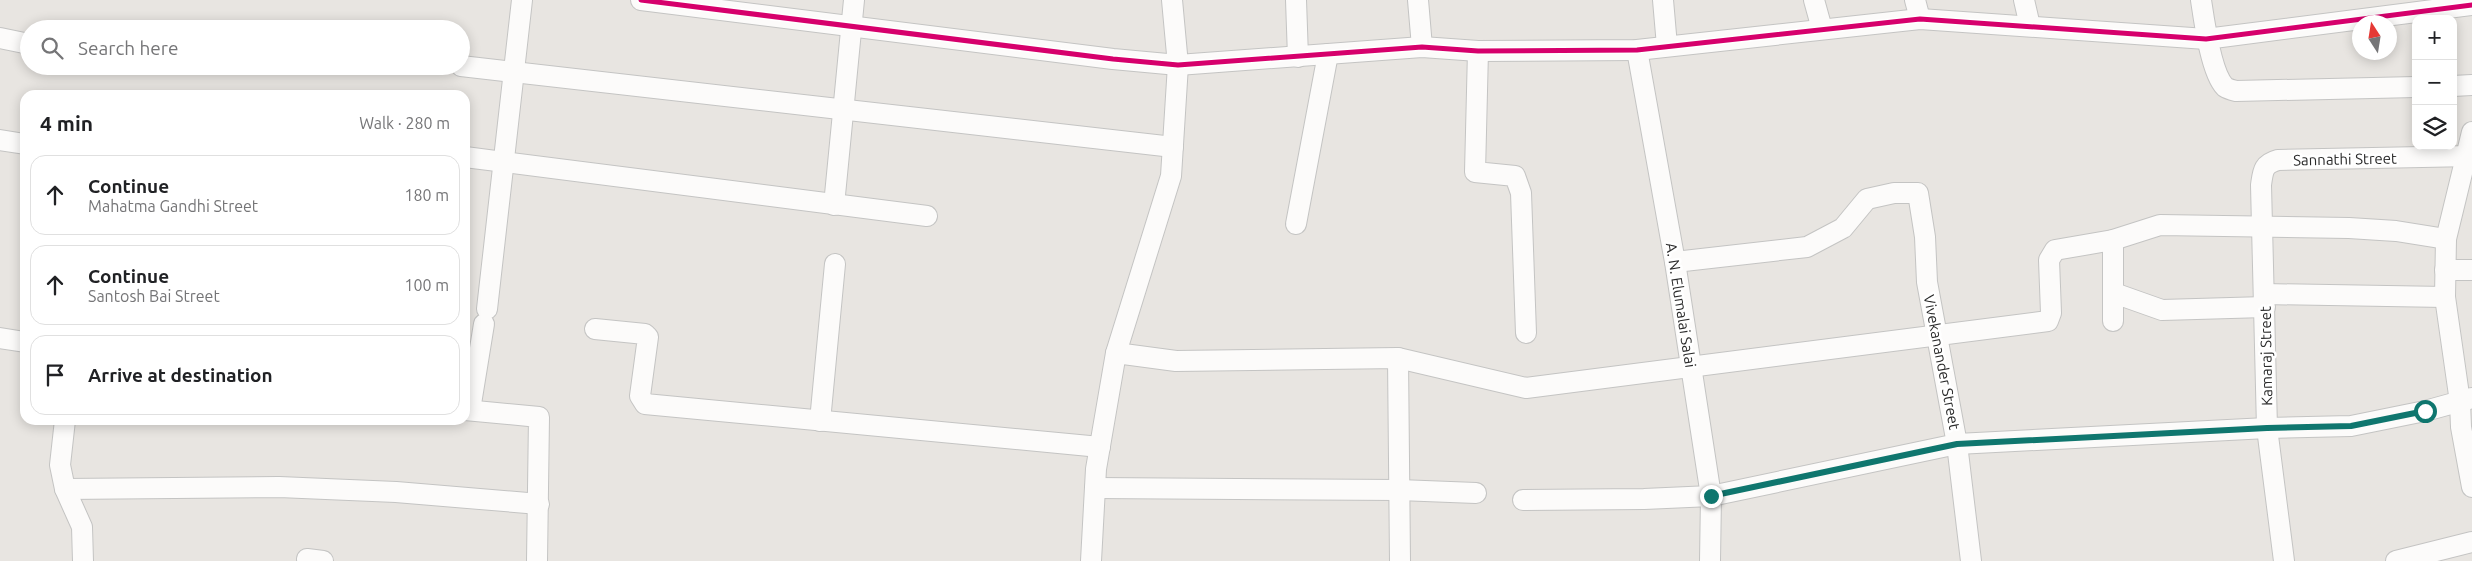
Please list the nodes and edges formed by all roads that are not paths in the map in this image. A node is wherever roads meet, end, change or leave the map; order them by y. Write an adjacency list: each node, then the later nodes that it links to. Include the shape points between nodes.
1 (522, 0): 27 (street)
2 (641, 0): 13 (street)
3 (854, 0): 13 (street)
4 (1172, 0): 25 (street)
5 (1296, 0): 24 (street)
6 (1418, 0): 20 (street)
7 (1663, 0): 19 (street)
8 (1814, 0): 15 (street)
9 (2024, 0): 14 (street)
10 (2201, 0): 17 (street)
11 (2472, 5): 17 (street)
12 (1917, 9): 14 (street); 15 (street)
13 (852, 26): 25 (street); 31 (street)
14 (2030, 26): 17 (street)
15 (1822, 29): 19 (street)
16 (0, 38): 18 (street)
17 (2206, 38): 30 (street, via 2222,82 2236,91)
18 (20, 42)
19 (1667, 46): 21 (street)
20 (1422, 47): 22 (street); 23 (street)
21 (1637, 50): 22 (street); 46 (street, A. N. Elumalai Salai)
22 (1478, 51): 55 (street, via 1475,172 1515,176 1521,193)
23 (1328, 54): 24 (street); 42 (street)
24 (1298, 57): 25 (street)
25 (1178, 65): 35 (street)
26 (470, 67): 27 (street)
27 (514, 72): 31 (street); 39 (street)
28 (2472, 85): 29 (street)
29 (2457, 86)
30 (2412, 87)
31 (843, 109): 35 (street); 40 (street)
32 (2472, 132): 36 (street)
33 (0, 140): 34 (street)
34 (20, 143)
35 (1173, 147): 59 (street, via 1171,176)
36 (2469, 156): 38 (street, Sannathi Street); 44 (street)
37 (470, 158): 39 (street)
38 (2278, 160): 43 (street, Kamaraj Street, via 2268,163 2263,170)
39 (504, 162): 40 (street); 62 (street, via 486,317)
40 (834, 204): 41 (street)
41 (927, 216)
42 (1296, 224)
43 (2264, 225): 44 (street, via 2396,231); 45 (street, via 2160,225); 52 (street, Kamaraj Street)
44 (2446, 239): 48 (street)
45 (2113, 240): 50 (street); 56 (street, via 2062,247 2051,255 2051,313 2048,321)
46 (1675, 262): 56 (street, Vivekanander Street, via 1807,248 1843,228 1867,199 1918,192 1927,282); 61 (street, A. N. Elumalai Salai)
47 (835, 264): 65 (street)
48 (2445, 270): 49 (street); 51 (street)
49 (2472, 270)
50 (2114, 292): 52 (street, via 2162,310); 53 (street)
51 (2445, 297): 52 (street); 63 (street)
52 (2264, 301): 67 (street, Kamaraj Street)
53 (2113, 321)
54 (595, 329): 65 (street, via 645,334 648,337 640,396 644,404)
55 (1526, 333)
56 (1938, 337): 61 (street); 68 (street, Vivekanander Street)
57 (0, 338): 58 (street)
58 (20, 341)
59 (1116, 353): 60 (street, via 1176,362); 69 (street)
60 (1398, 358): 61 (street, via 1526,388); 74 (street)
61 (1690, 366): 76 (street, A. N. Elumalai Salai)
62 (470, 400)
63 (2466, 400): 67 (street, via 2351,426); 70 (street, via 2461,427)
64 (470, 410): 78 (street, via 539,417)
65 (820, 421): 69 (street)
66 (65, 425): 73 (street, via 60,465)
67 (2267, 428): 68 (street); 86 (street, Kamaraj Street)
68 (1957, 444): 76 (street); 85 (street, Vivekanander Street)
69 (1100, 447): 71 (street)
70 (2470, 459): 72 (street)
71 (1095, 488): 74 (street); 82 (street)
72 (2472, 488)
73 (65, 489): 78 (street, via 279,487 396,492); 80 (street, via 82,527)
74 (1399, 490): 75 (street); 83 (street)
75 (1476, 493)
76 (1711, 496): 77 (street); 84 (street, A. N. Elumalai Salai)
77 (1523, 500)
78 (539, 504): 81 (street)
79 (2472, 542): 87 (street)
80 (83, 561)
81 (537, 561)
82 (1091, 561)
83 (1400, 561)
84 (1710, 561)
85 (1971, 561)
86 (2284, 561)
87 (2396, 561)

